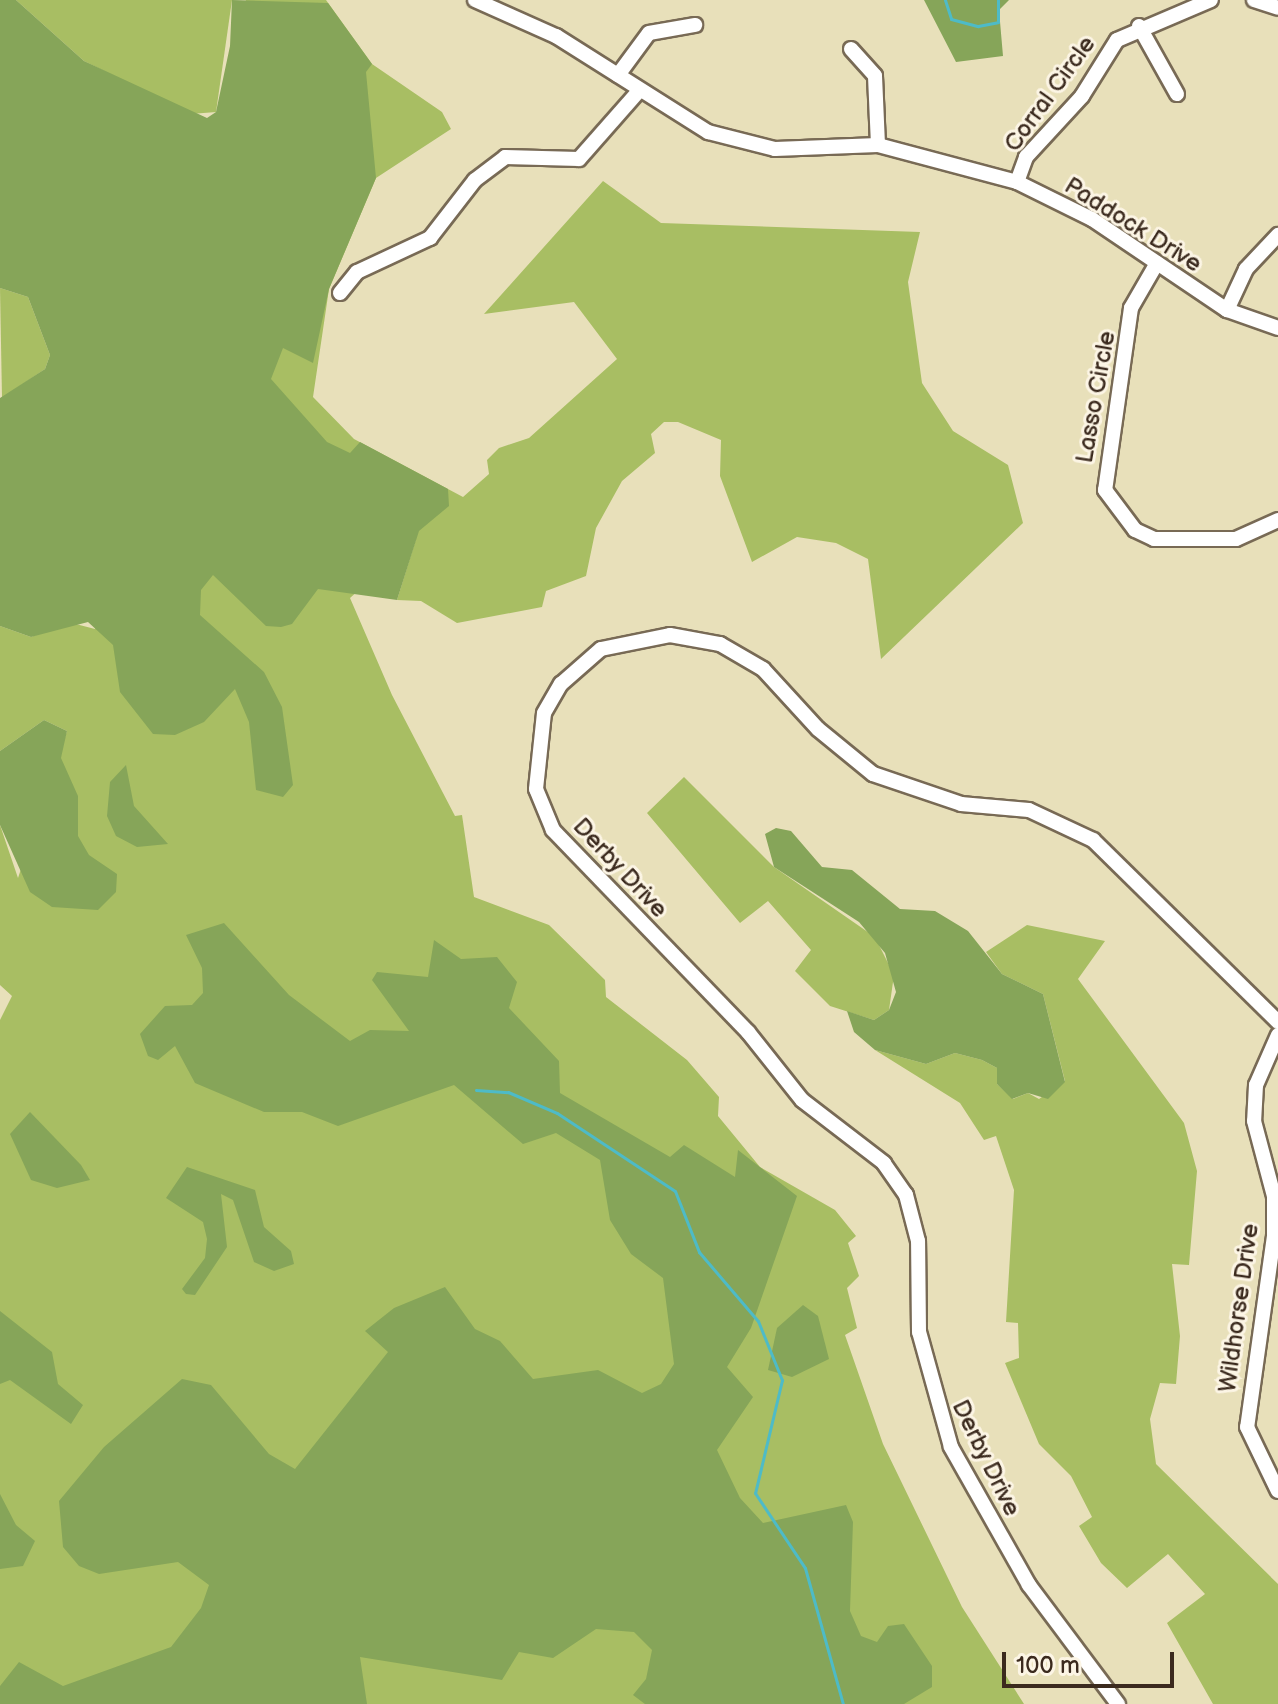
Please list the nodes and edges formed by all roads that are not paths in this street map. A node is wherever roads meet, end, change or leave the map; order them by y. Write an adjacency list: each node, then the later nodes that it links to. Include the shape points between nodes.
1 (475, 0): 8 (street, Paddock Drive, via 556,36)
2 (1211, 0): 6 (street, Corral Circle)
3 (1254, 0): 4 (street)
4 (1278, 8)
5 (695, 25): 8 (street, via 649,33)
6 (1139, 26): 10 (street); 12 (street, Corral Circle, via 1097,62 1082,96 1026,157)
7 (851, 49): 11 (street, via 875,76)
8 (618, 75): 9 (street, Paddock Drive)
9 (638, 92): 11 (street, Paddock Drive, via 668,113 748,145); 15 (street, via 579,159 505,157 475,180 430,238 357,272)
10 (1177, 94)
11 (878, 145): 12 (street, Paddock Drive)
12 (1017, 182): 14 (street, Paddock Drive)
13 (1278, 235): 16 (street, via 1246,269)
14 (1157, 263): 16 (street, Paddock Drive); 18 (street, Lasso Circle, via 1131,308 1105,490 1135,530 1154,539 1236,539)
15 (340, 293)
16 (1227, 310): 17 (street, Paddock Drive)
17 (1278, 328)
18 (1278, 520)
19 (1278, 1022): 22 (street, Derby Drive, via 1093,840 1029,810 961,804 873,774 818,729 763,669 720,644 670,635 601,649 561,684 544,713 536,789 553,830 748,1032 802,1100 884,1163 906,1195 918,1241 919,1332 951,1447 1029,1585)
20 (1278, 1035): 21 (street, Wildhorse Drive, via 1256,1085 1254,1121 1274,1196 1274,1236 1247,1427)
21 (1278, 1491)
22 (1118, 1704)

